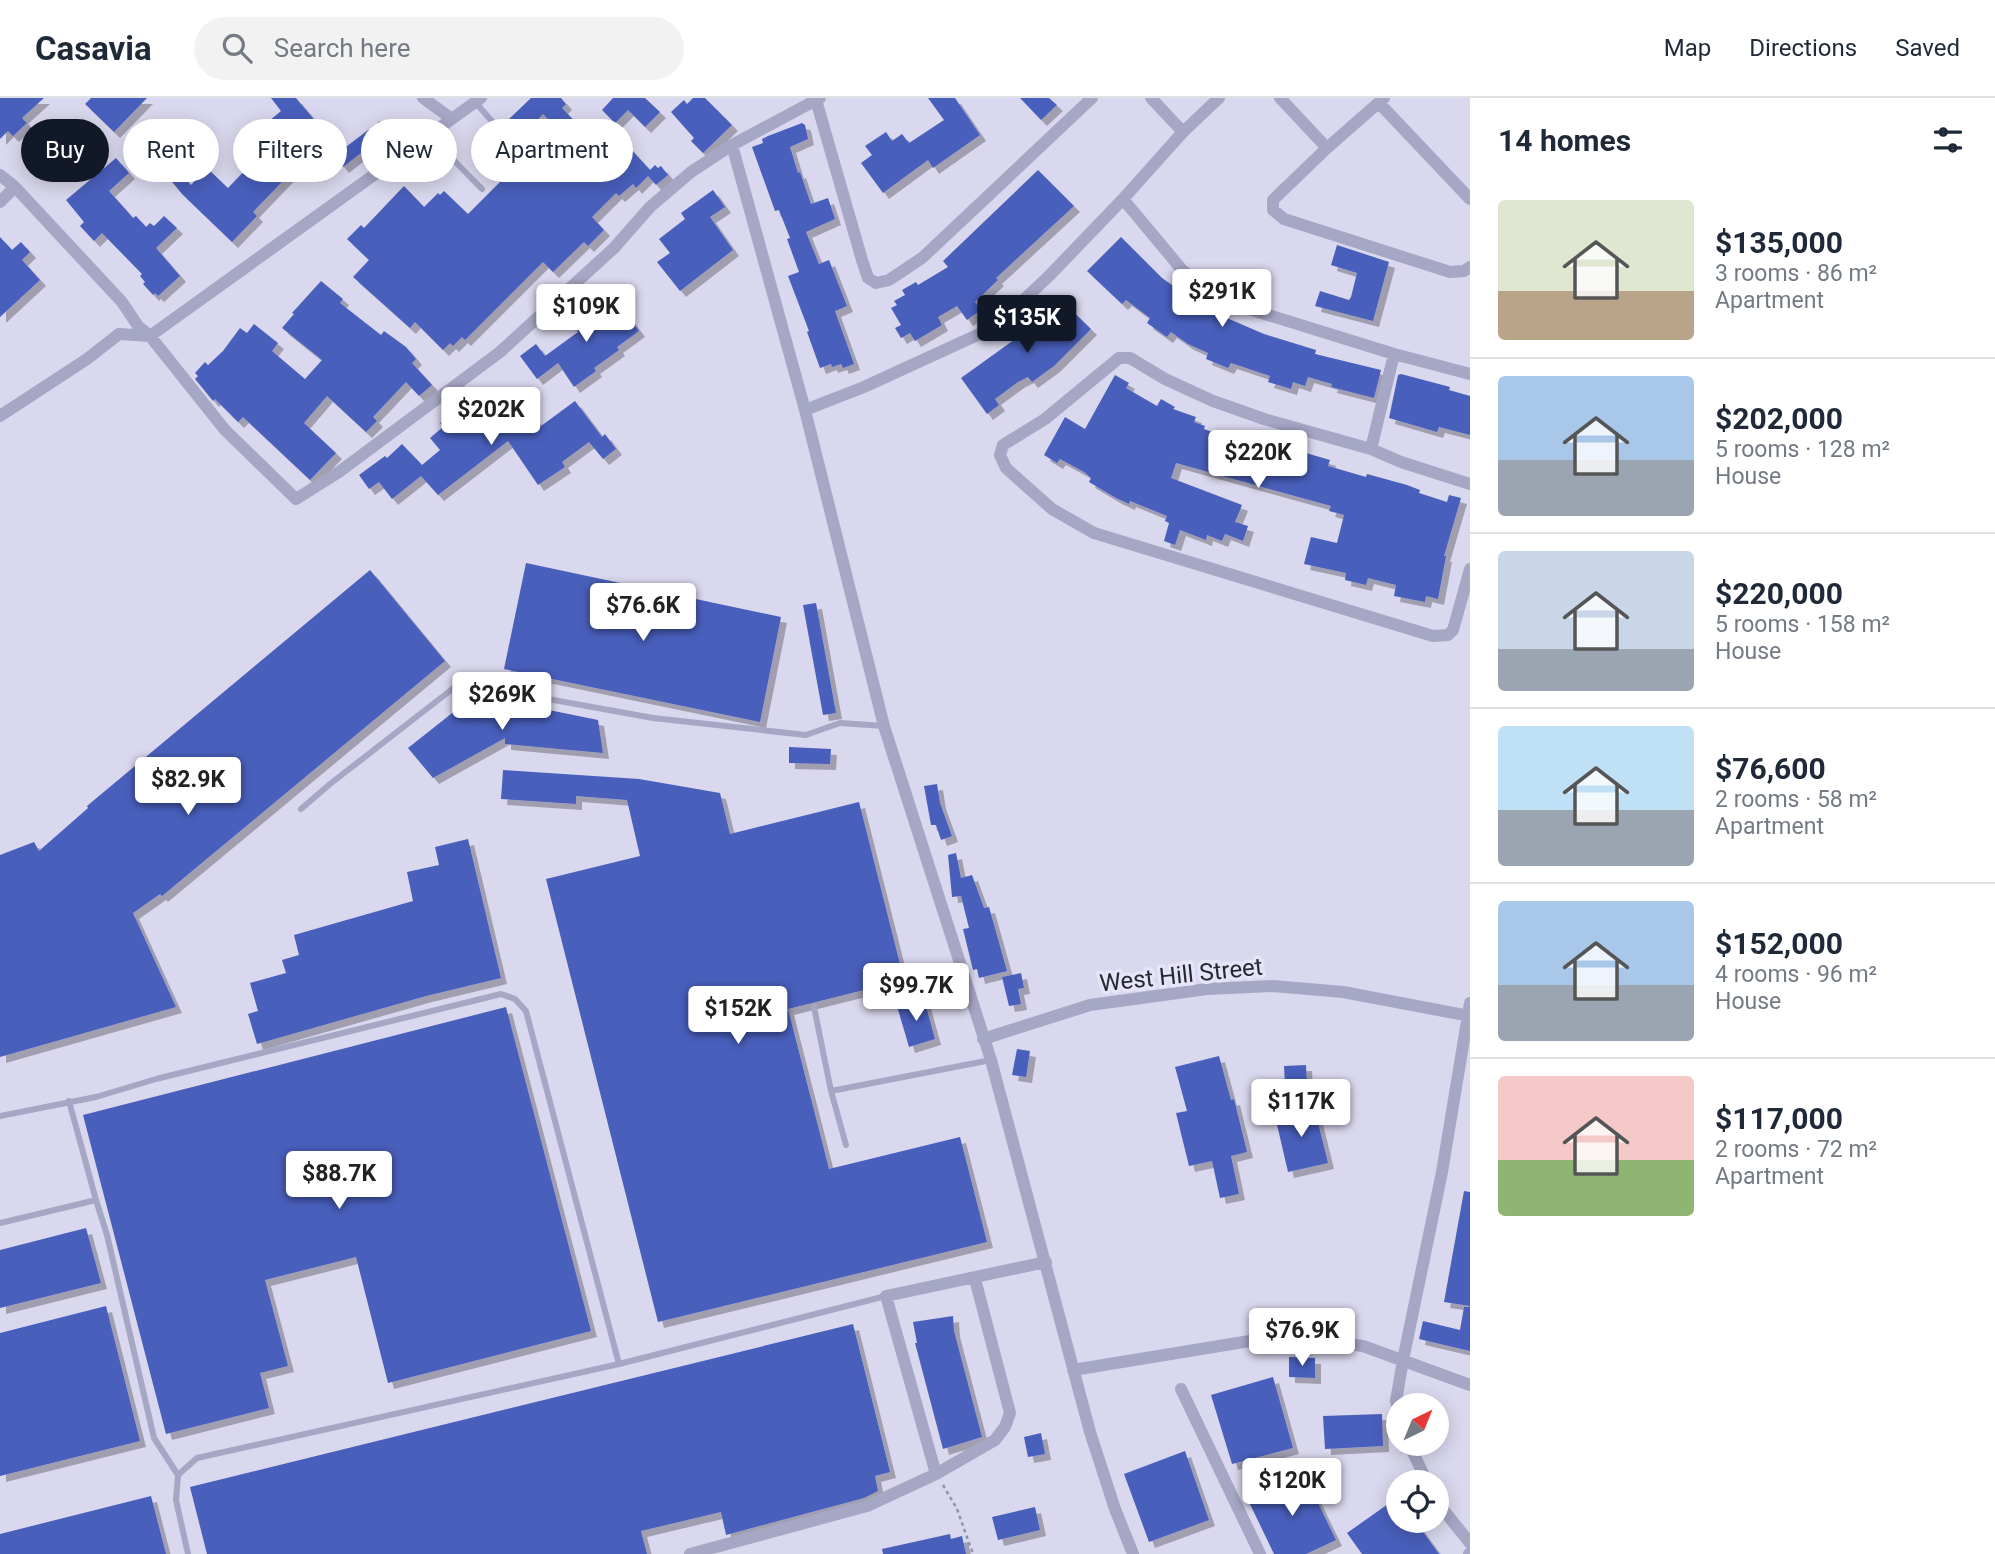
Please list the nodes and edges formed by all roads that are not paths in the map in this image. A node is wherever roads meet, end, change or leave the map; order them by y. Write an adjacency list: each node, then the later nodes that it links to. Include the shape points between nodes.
1 (423, 98): 9 (street)
2 (1092, 98): 6 (street, via 922,258 889,280 876,283 868,278 862,260)
3 (1151, 98): 11 (street)
4 (1219, 98): 11 (street)
5 (1280, 98): 13 (street)
6 (818, 99): 12 (street)
7 (479, 100): 9 (street); 10 (lane)
8 (1382, 100): 13 (street); 20 (street)
9 (452, 119)
10 (494, 119)
11 (1183, 132): 19 (street)
12 (732, 145): 23 (street, via 650,207 614,248 500,352 296,499 225,430); 26 (street)
13 (1327, 148): 22 (street, via 1273,200 1273,210 1284,219 1450,272)
14 (457, 161): 18 (lane)
15 (0, 175): 17 (street)
16 (365, 182): 23 (street)
17 (15, 187): 21 (street); 23 (street)
18 (482, 189)
19 (1123, 199): 24 (street, via 1183,271 1236,305); 26 (street, via 1016,307 986,331)
20 (1470, 199)
21 (0, 202)
22 (1470, 267)
23 (149, 336): 27 (street, via 119,334)
24 (1394, 354): 25 (street); 28 (street)
25 (1470, 374)
26 (805, 410): 31 (street)
27 (0, 416)
28 (1371, 449): 29 (street); 30 (street, via 1213,401 1129,358 1119,358 1045,419 1003,445 1000,455 1006,468 1052,509 1094,533 1433,636 1453,630)
29 (1470, 484)
30 (1470, 569)
31 (884, 726): 32 (lane, via 841,723 806,735 653,718 460,684); 35 (street)
32 (301, 809)
33 (814, 1007): 37 (lane)
34 (1469, 1012): 35 (street, West Hill Street, via 1273,986 1090,1005); 46 (street)
35 (983, 1039): 36 (street)
36 (991, 1060): 37 (lane); 43 (street)
37 (831, 1091): 40 (lane)
38 (69, 1101): 39 (lane); 41 (lane); 47 (lane, via 500,995 515,999 526,1011)
39 (0, 1116)
40 (846, 1145)
41 (96, 1200): 42 (lane); 53 (lane, via 154,1438)
42 (0, 1223)
43 (1046, 1262): 44 (street); 48 (street)
44 (975, 1279): 45 (street); 52 (street, via 1010,1413 995,1440)
45 (886, 1296): 47 (lane); 52 (street)
46 (1403, 1360): 48 (street, via 1363,1346 1293,1337); 49 (street); 51 (street)
47 (619, 1364): 53 (lane, via 197,1458)
48 (1073, 1370): 58 (street)
49 (1470, 1385)
50 (1181, 1389): 59 (street)
51 (1397, 1393)
52 (936, 1474): 57 (street, via 867,1506)
53 (178, 1475): 56 (lane, via 176,1500)
54 (1449, 1517): 55 (street)
55 (1470, 1543)
56 (188, 1554)
57 (690, 1554)
58 (1133, 1554)
59 (1259, 1554)

